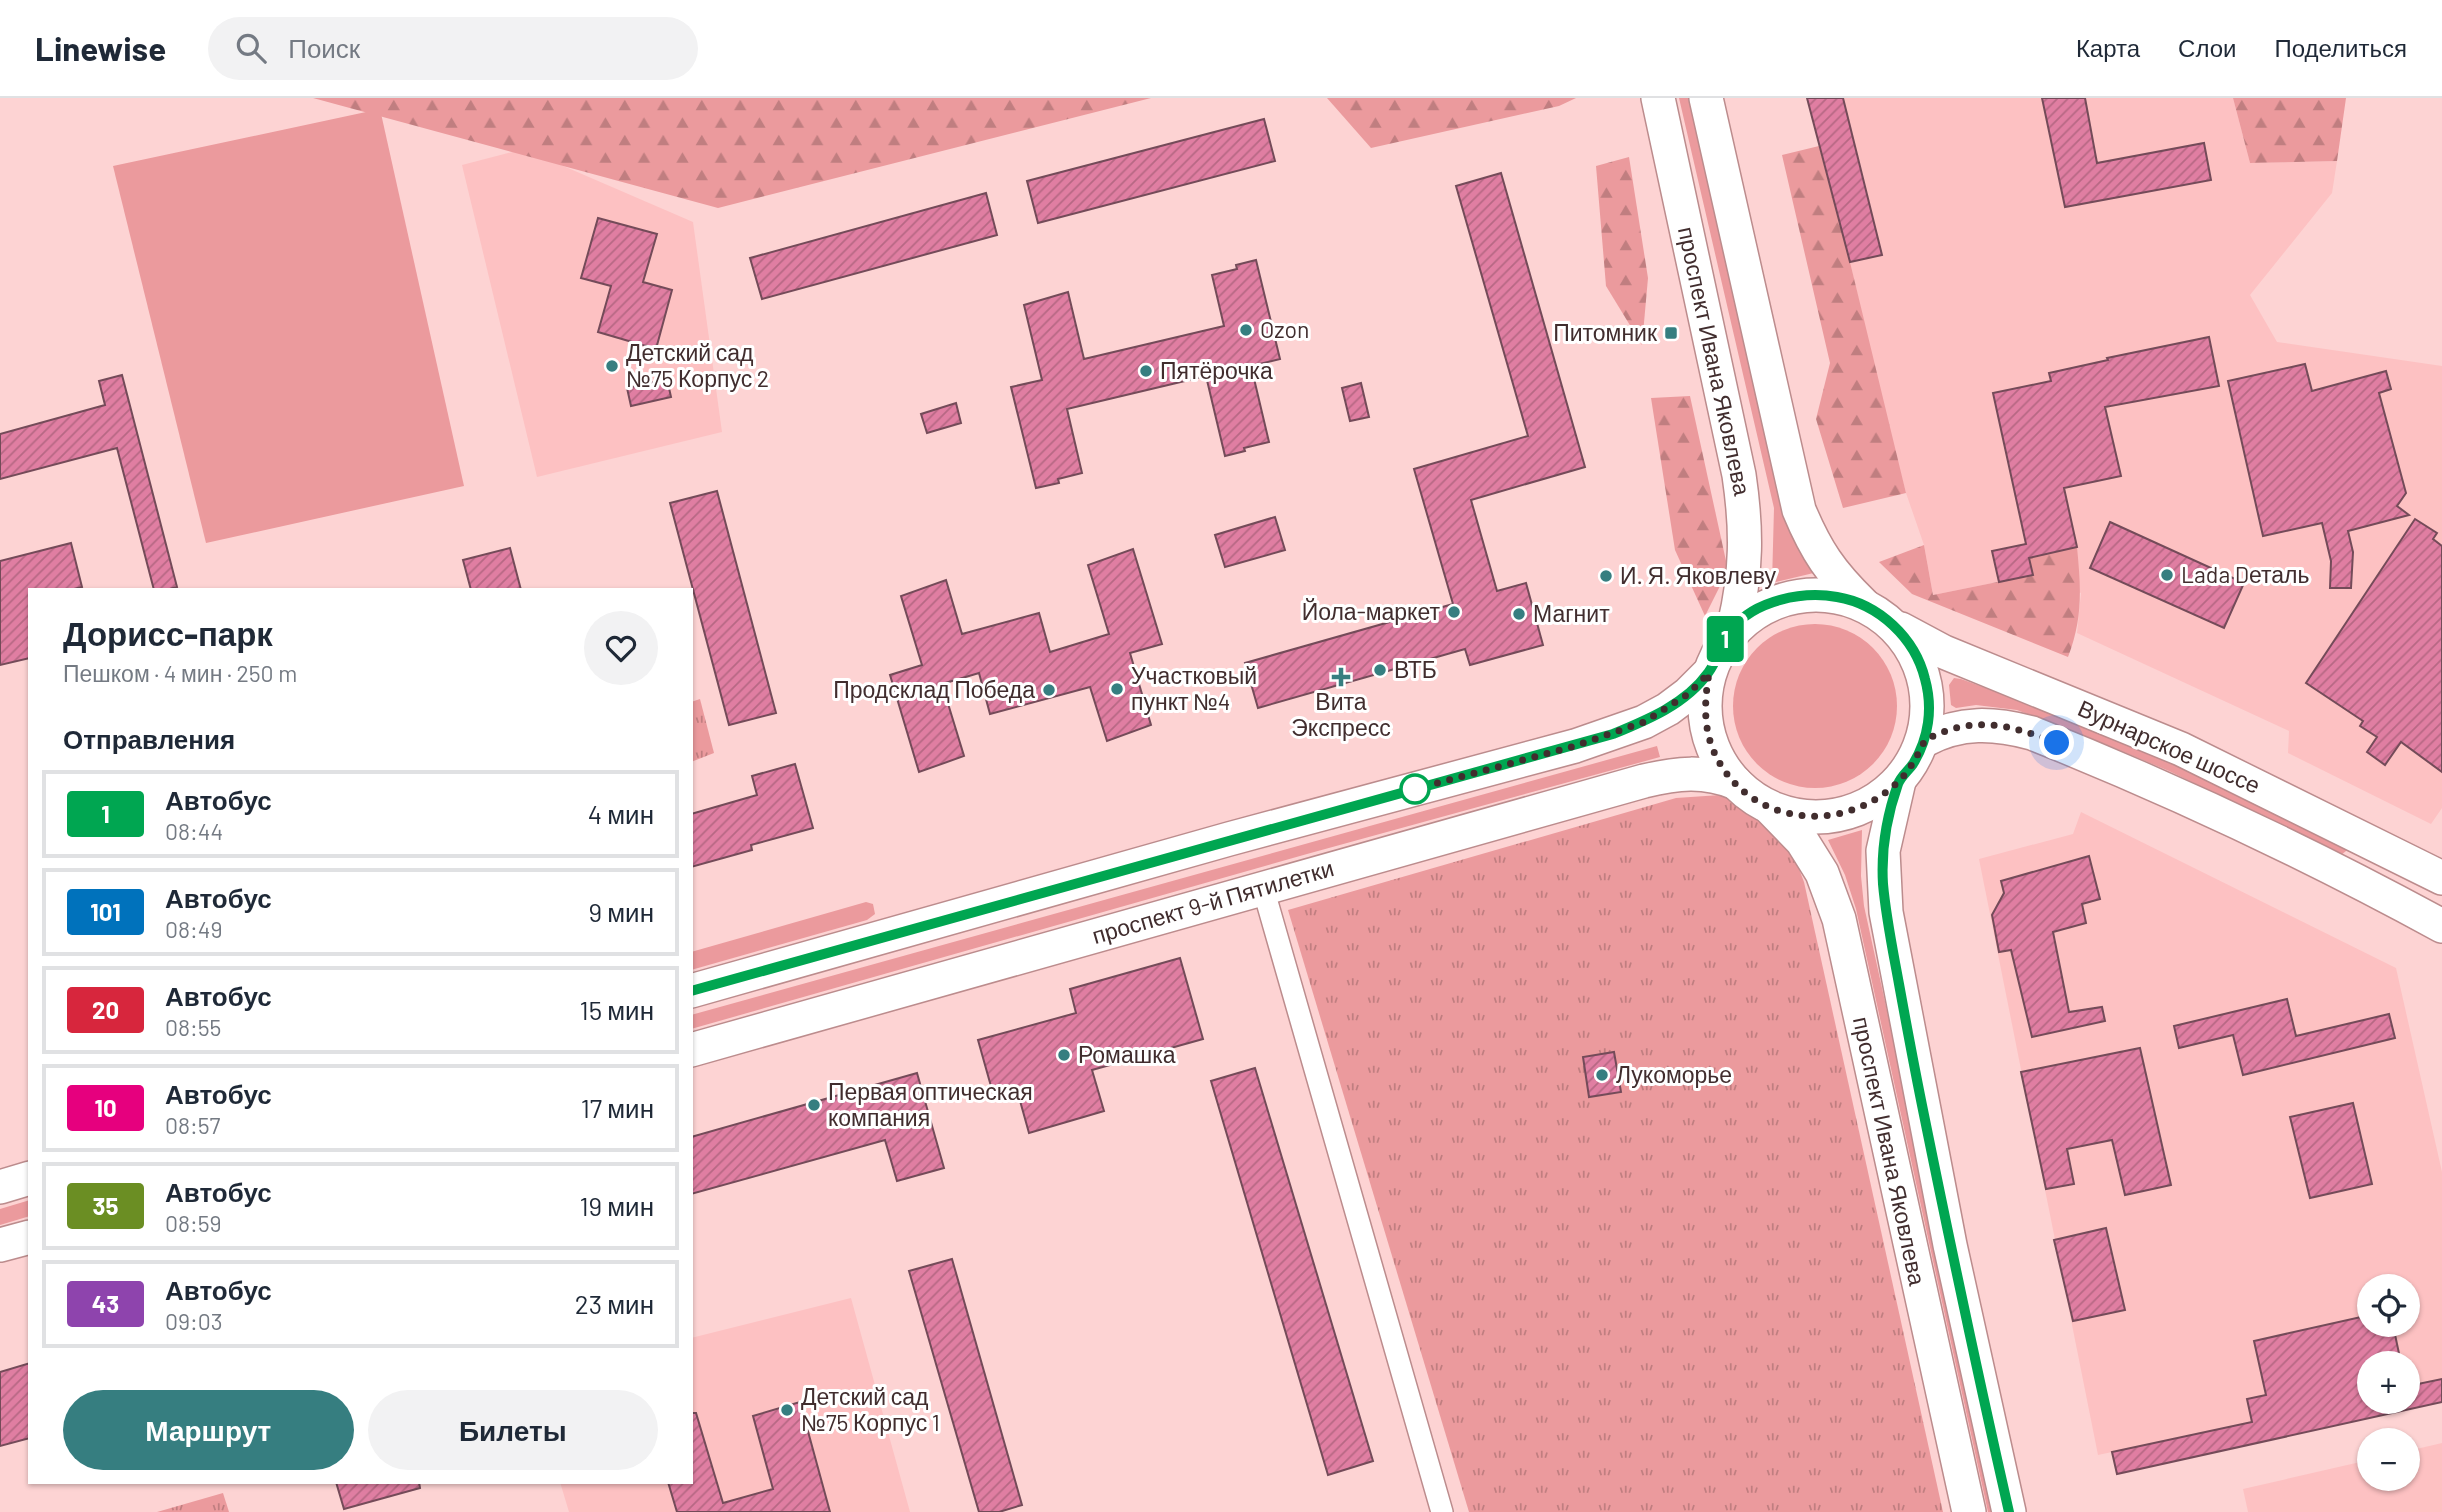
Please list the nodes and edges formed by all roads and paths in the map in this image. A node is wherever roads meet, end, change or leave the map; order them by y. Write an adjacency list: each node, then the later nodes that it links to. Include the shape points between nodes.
1 (1658, 98): 5 (main road, проспект Ивана Яковлева, via 1739,475 1746,557)
2 (1706, 98): 3 (main road, via 1799,510 1822,558)
3 (1863, 604): 4 (main road); 5 (main road, via 1837,597 1789,598)
4 (1893, 625): 7 (main road, via 1913,649 1925,676 1929,720); 11 (main road, Вурнарское шоссе, via 1944,652 2181,749)
5 (1734, 626): 6 (main road)
6 (1709, 673): 9 (main road, via 1705,719 1711,744); 16 (main road, via 1668,709 1575,746)
7 (1925, 740): 8 (main road); 14 (main road, Вурнарское шоссе, via 1971,725 2032,733 2193,802)
8 (1899, 781): 10 (main road, via 1860,806 1823,817 1795,816); 24 (main road, проспект Ивана Яковлева, via 1883,851 1886,912 1947,1232)
9 (1736, 783): 10 (main road); 13 (main road, проспект 9-й Пятилетки, via 1704,773 1656,778)
10 (1770, 808): 23 (main road, проспект Ивана Яковлева, via 1802,841 1822,873 1839,919)
11 (2403, 857): 12 (main road, Вурнарское шоссе); 14 (main road)
12 (2442, 878)
13 (1264, 888): 17 (main road, проспект 9-й Пятилетки); 22 (street)
14 (2385, 895): 15 (main road, Вурнарское шоссе)
15 (2442, 926)
16 (693, 990)
17 (693, 1049)
18 (28, 1179): 19 (main road)
19 (0, 1187)
20 (28, 1238): 21 (main road)
21 (0, 1245)
22 (1442, 1512)
23 (1969, 1512)
24 (2009, 1512)

